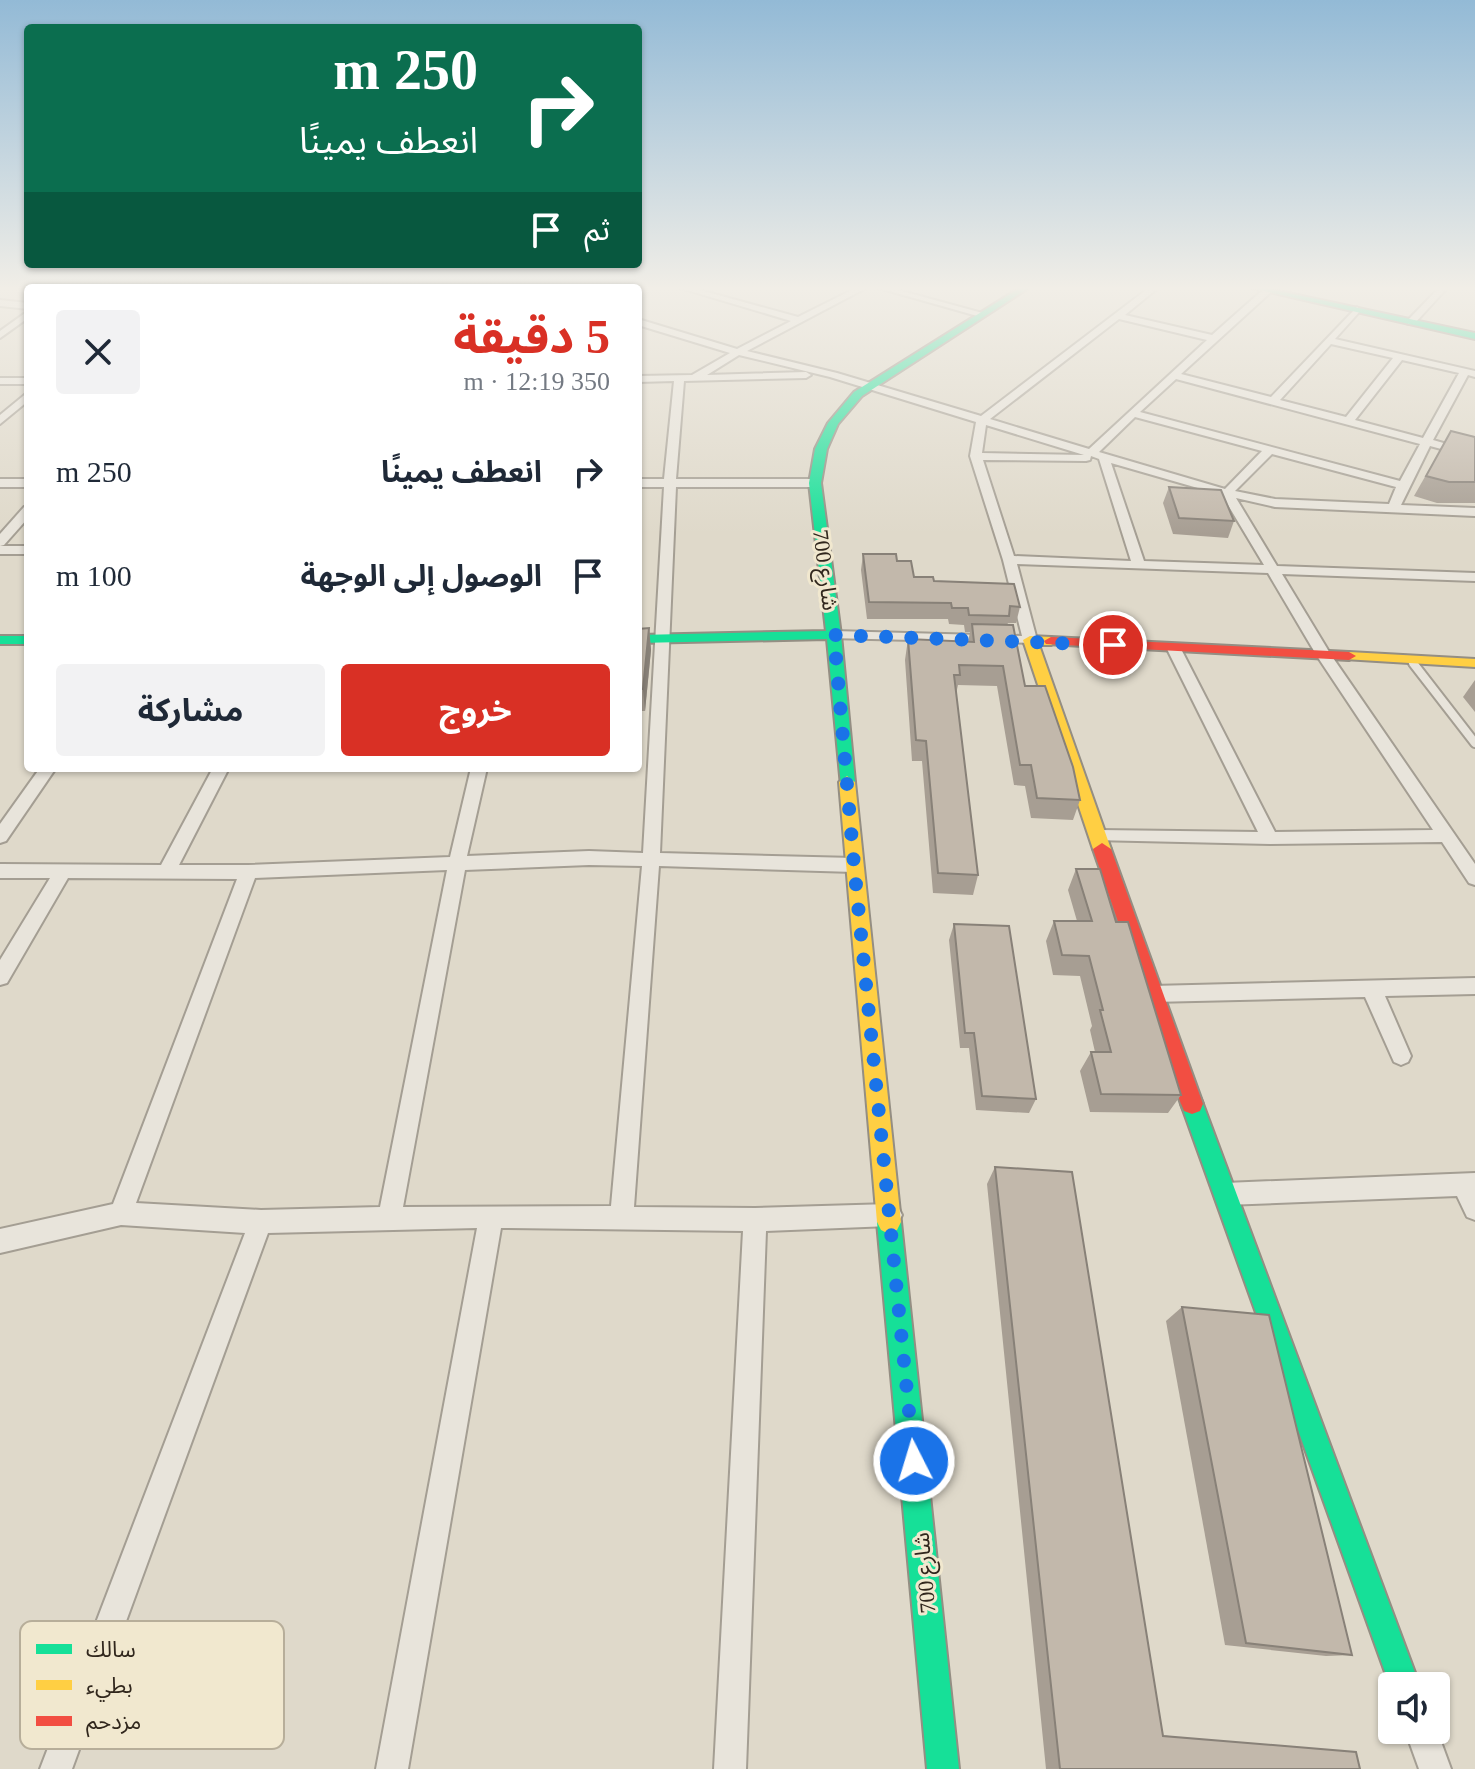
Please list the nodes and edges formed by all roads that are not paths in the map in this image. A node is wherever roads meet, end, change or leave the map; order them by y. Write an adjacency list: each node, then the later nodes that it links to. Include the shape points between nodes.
1 (704, 370): 12 (street)
2 (811, 370): 9 (street)
3 (895, 370): 15 (main road, شارع 700)
4 (1049, 370): 20 (street)
5 (1180, 370): 10 (street)
6 (1303, 370): 17 (street)
7 (1389, 370): 21 (street)
8 (1470, 373): 22 (street)
9 (833, 375): 12 (street); 15 (street)
10 (1174, 375): 17 (street); 18 (street)
11 (642, 379): 12 (street)
12 (686, 379): 30 (street)
13 (0, 381): 14 (street)
14 (24, 381)
15 (869, 386): 20 (street); 31 (main road, شارع 700, via 833,423 821,449)
16 (24, 399): 19 (street)
17 (1273, 401): 21 (street)
18 (1134, 414): 23 (street); 26 (street)
19 (0, 421)
20 (981, 421): 25 (street); 26 (street)
21 (1349, 421): 22 (street)
22 (1427, 442): 24 (street); 32 (street)
23 (1270, 450): 32 (street); 33 (street)
24 (1475, 455)
25 (976, 456): 26 (street); 41 (street)
26 (1100, 456): 33 (street); 42 (street)
27 (0, 483): 28 (street)
28 (24, 483)
29 (642, 483): 30 (street)
30 (670, 483): 31 (street); 47 (street)
31 (815, 483): 45 (main road, شارع 700)
32 (1403, 485): 34 (street)
33 (1227, 493): 34 (street, via 1275,503); 43 (street)
34 (1393, 509): 35 (street)
35 (1470, 512): 37 (street)
36 (24, 515): 38 (street)
37 (1475, 523)
38 (0, 542)
39 (0, 550): 40 (street)
40 (24, 550)
41 (1009, 560): 42 (street); 50 (street)
42 (1138, 563): 43 (street)
43 (1273, 568): 44 (street); 52 (street)
44 (1475, 577)
45 (834, 635): 47 (main road); 50 (street); 65 (main road, شارع 700)
46 (642, 639): 47 (main road)
47 (661, 639): 63 (street)
48 (0, 640): 49 (main road)
49 (24, 640)
50 (1030, 640): 51 (main road); 59 (main road)
51 (1174, 649): 52 (main road); 62 (street)
52 (1324, 656): 53 (main road); 60 (street)
53 (1411, 660): 54 (main road); 55 (lane)
54 (1475, 663)
55 (1475, 743)
56 (45, 772): 61 (street)
57 (219, 772): 66 (street)
58 (478, 772): 64 (street)
59 (1099, 836): 62 (street); 74 (main road)
60 (1446, 836): 62 (street); 70 (street)
61 (0, 837)
62 (1270, 838)
63 (651, 859): 64 (street); 65 (street); 82 (street)
64 (457, 863): 68 (street); 83 (street)
65 (854, 865): 80 (main road, شارع 700)
66 (167, 870): 68 (street); 69 (street)
67 (0, 871): 69 (street)
68 (248, 872): 79 (street)
69 (62, 873): 71 (street)
70 (1475, 878)
71 (0, 977)
72 (1475, 986): 73 (street)
73 (1372, 990): 74 (street); 75 (street)
74 (1152, 994): 77 (main road)
75 (1401, 1056)
76 (1469, 1184): 77 (street); 78 (street)
77 (1225, 1194): 88 (main road)
78 (1475, 1209)
79 (121, 1214): 85 (street); 86 (street)
80 (890, 1215): 84 (street); 94 (main road, شارع 700)
81 (491, 1216): 82 (street); 83 (street); 92 (street)
82 (622, 1218): 84 (street)
83 (389, 1220): 85 (street)
84 (755, 1220): 93 (street)
85 (261, 1222): 87 (street)
86 (0, 1241)
87 (111, 1621)
88 (1400, 1672)
89 (1426, 1744): 95 (street)
90 (63, 1749): 91 (street)
91 (56, 1769)
92 (392, 1769)
93 (730, 1769)
94 (943, 1769)
95 (1435, 1769)

